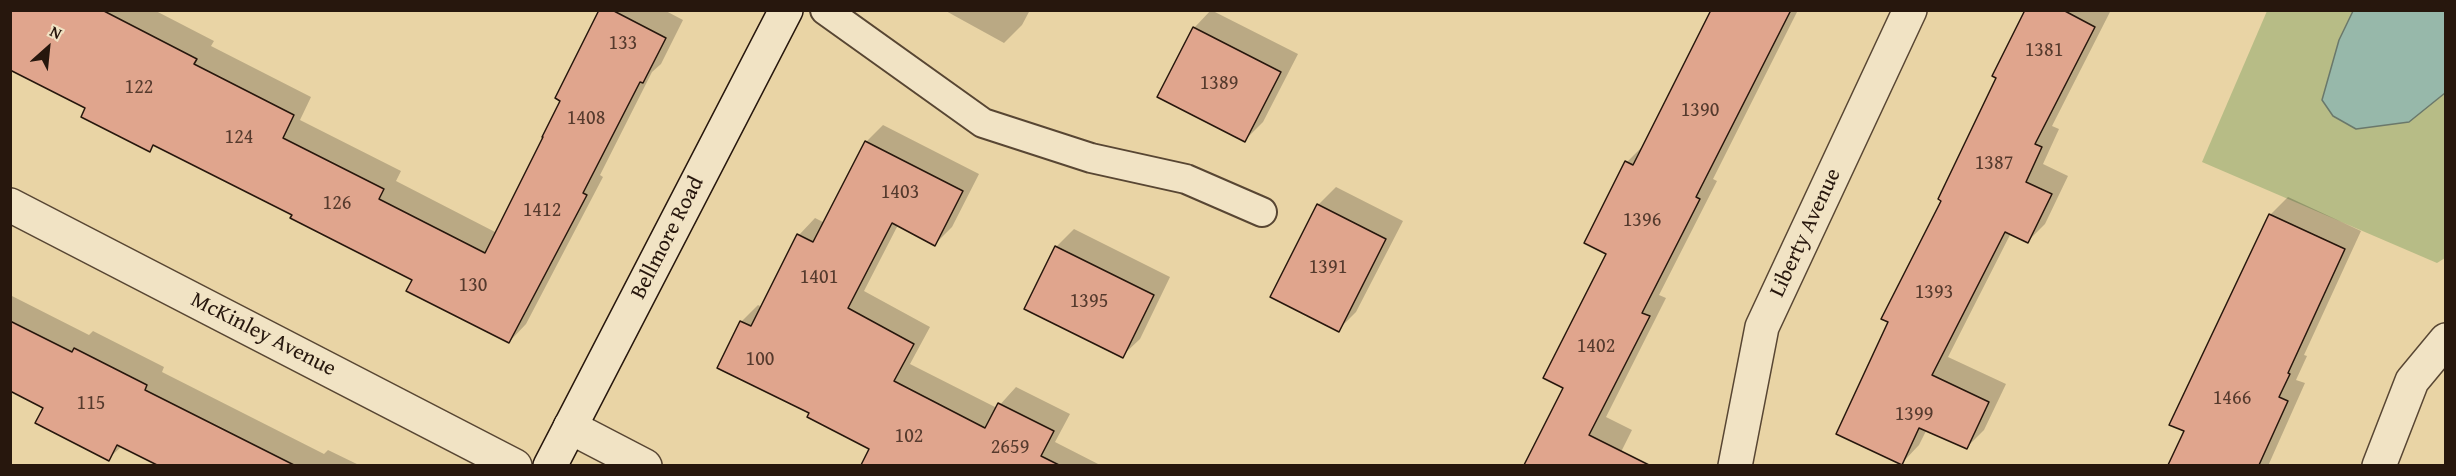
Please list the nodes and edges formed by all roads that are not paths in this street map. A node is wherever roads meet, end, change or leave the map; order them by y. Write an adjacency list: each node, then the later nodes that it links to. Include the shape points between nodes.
1 (786, 10): 7 (street, Bellmore Road)
2 (825, 10): 5 (lane, via 983,123 1091,158 1186,179)
3 (1910, 10): 11 (street, Liberty Avenue, via 1762,327)
4 (10, 205): 8 (street, McKinley Avenue)
5 (1262, 212)
6 (2445, 340): 12 (street, via 2412,381)
7 (570, 427): 9 (street, Bellmore Road); 10 (street)
8 (514, 465)
9 (550, 465)
10 (645, 465)
11 (1735, 465)
12 (2379, 465)

